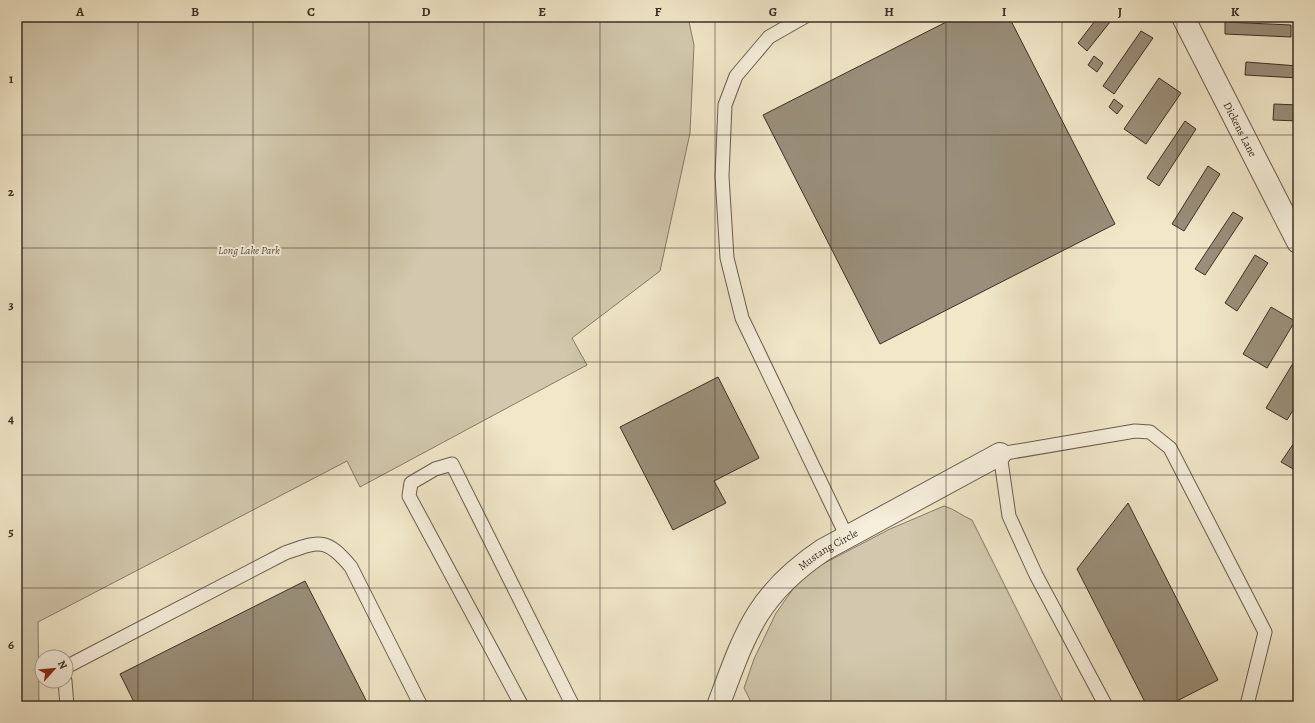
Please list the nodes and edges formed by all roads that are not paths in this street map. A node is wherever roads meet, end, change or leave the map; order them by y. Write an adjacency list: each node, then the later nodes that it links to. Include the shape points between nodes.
1 (804, 17): 5 (lane, via 769,38 736,76 724,105 722,176 727,258 742,318)
2 (1183, 17): 3 (street, Dickens Lane)
3 (1298, 242)
4 (1000, 454): 5 (street, Mustang Circle); 13 (lane, via 1009,516 1036,575); 14 (lane, via 1134,431 1150,432 1170,448 1265,632)
5 (847, 537): 12 (street, Mustang Circle, via 802,564 778,586 758,611 742,640)
6 (74, 664): 9 (lane, via 285,553 306,545 325,544 340,554 350,567)
7 (66, 689): 8 (lane)
8 (67, 706)
9 (421, 706)
10 (522, 706): 11 (lane, via 409,496 411,483 435,469 452,464)
11 (573, 706)
12 (718, 706)
13 (1106, 706)
14 (1245, 706)

